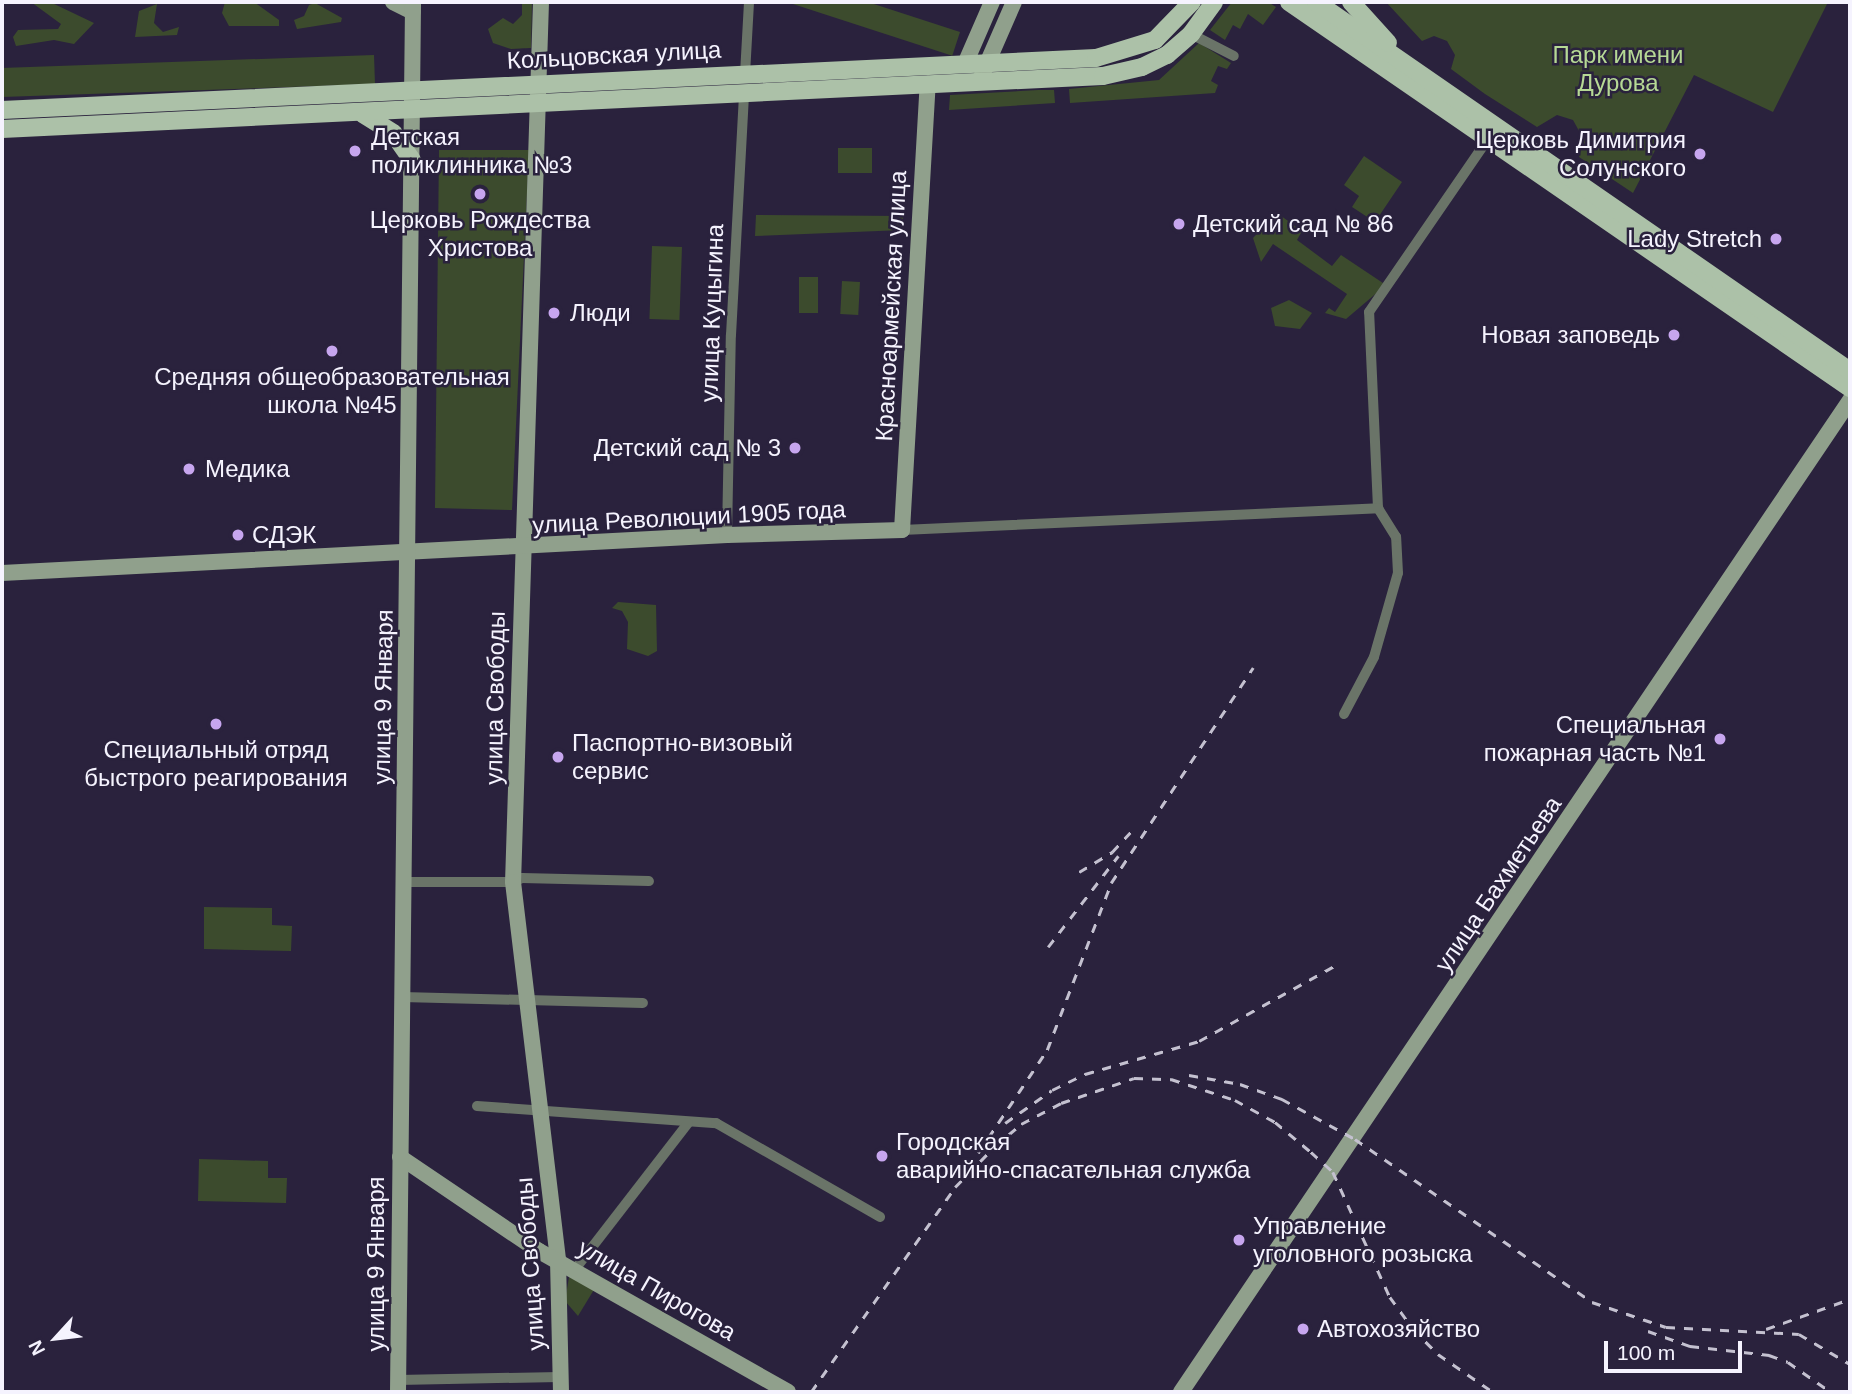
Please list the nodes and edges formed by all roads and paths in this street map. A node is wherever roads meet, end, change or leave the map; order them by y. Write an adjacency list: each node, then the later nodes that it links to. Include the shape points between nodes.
1 (393, 2): 11 (street)
2 (541, 2): 21 (street, улица Свободы)
3 (750, 2): 17 (street)
4 (992, 2): 15 (street)
5 (1014, 2): 14 (street)
6 (1214, 2): 12 (main road)
7 (1289, 2): 29 (main road)
8 (1316, 2): 16 (main road)
9 (1351, 2): 16 (main road)
10 (1189, 6): 14 (main road, Кольцовская улица, via 1155,40 1121,53)
11 (413, 7): 20 (street, улица 9 Января)
12 (1186, 38): 13 (street); 18 (main road, Кольцовская улица, via 1156,61 1102,76)
13 (1234, 56)
14 (986, 63): 15 (main road, Кольцовская улица); 18 (street)
15 (965, 64): 17 (main road, Кольцовская улица)
16 (1409, 66): 31 (main road)
17 (745, 74): 21 (main road, Кольцовская улица)
18 (978, 82): 19 (main road, Кольцовская улица)
19 (928, 84): 22 (main road, Кольцовская улица); 35 (street, Красноармейская улица)
20 (412, 91): 21 (main road, Кольцовская улица); 23 (main road, Кольцовская улица); 24 (street, улица 9 Января)
21 (536, 92): 22 (main road, Кольцовская улица); 24 (main road, Кольцовская улица); 37 (street, улица Свободы)
22 (744, 92): 36 (street, улица Куцыгина, via 731,323)
23 (31, 108): 25 (main road, Кольцовская улица); 27 (main road, via 36,118)
24 (411, 109): 26 (main road, Кольцовская улица); 30 (street, улица 9 Января)
25 (2, 110)
26 (353, 113): 27 (main road, Кольцовская улица); 30 (main road, via 368,114 382,124)
27 (32, 128): 28 (main road, Кольцовская улица)
28 (2, 129)
29 (1488, 139): 32 (main road); 34 (street, via 1369,312)
30 (412, 160): 38 (street, улица 9 Января)
31 (1850, 371)
32 (1850, 388)
33 (1850, 400): 57 (street, улица Бахметьева)
34 (1378, 509): 35 (street, улица Революции 1905 года); 40 (street, via 1396,537 1398,573 1374,657)
35 (902, 530): 36 (street, улица Революции 1905 года)
36 (727, 535): 37 (street, улица Революции 1905 года)
37 (521, 547): 38 (street, улица Революции 1905 года); 43 (street, улица Свободы)
38 (407, 550): 39 (street, улица Революции 1905 года); 42 (street, улица 9 Января)
39 (2, 573)
40 (1344, 714)
41 (649, 881): 43 (street, via 522,878)
42 (403, 882): 43 (street); 44 (street, улица 9 Января)
43 (513, 882): 45 (street, улица Свободы)
44 (402, 997): 45 (street); 50 (street, улица 9 Января)
45 (527, 1000): 46 (street); 48 (street, улица Свободы)
46 (643, 1003)
47 (477, 1106): 48 (street)
48 (540, 1108): 49 (street); 52 (street, улица Свободы)
49 (688, 1123): 51 (street, via 716,1123); 53 (street)
50 (400, 1157): 52 (street, улица Пирогова); 55 (street, улица 9 Января)
51 (880, 1217)
52 (558, 1260): 53 (street, улица Пирогова); 54 (street, улица Свободы)
53 (576, 1268): 56 (street, улица Пирогова)
54 (560, 1385): 55 (street)
55 (398, 1386)
56 (788, 1392)
57 (1181, 1392)

